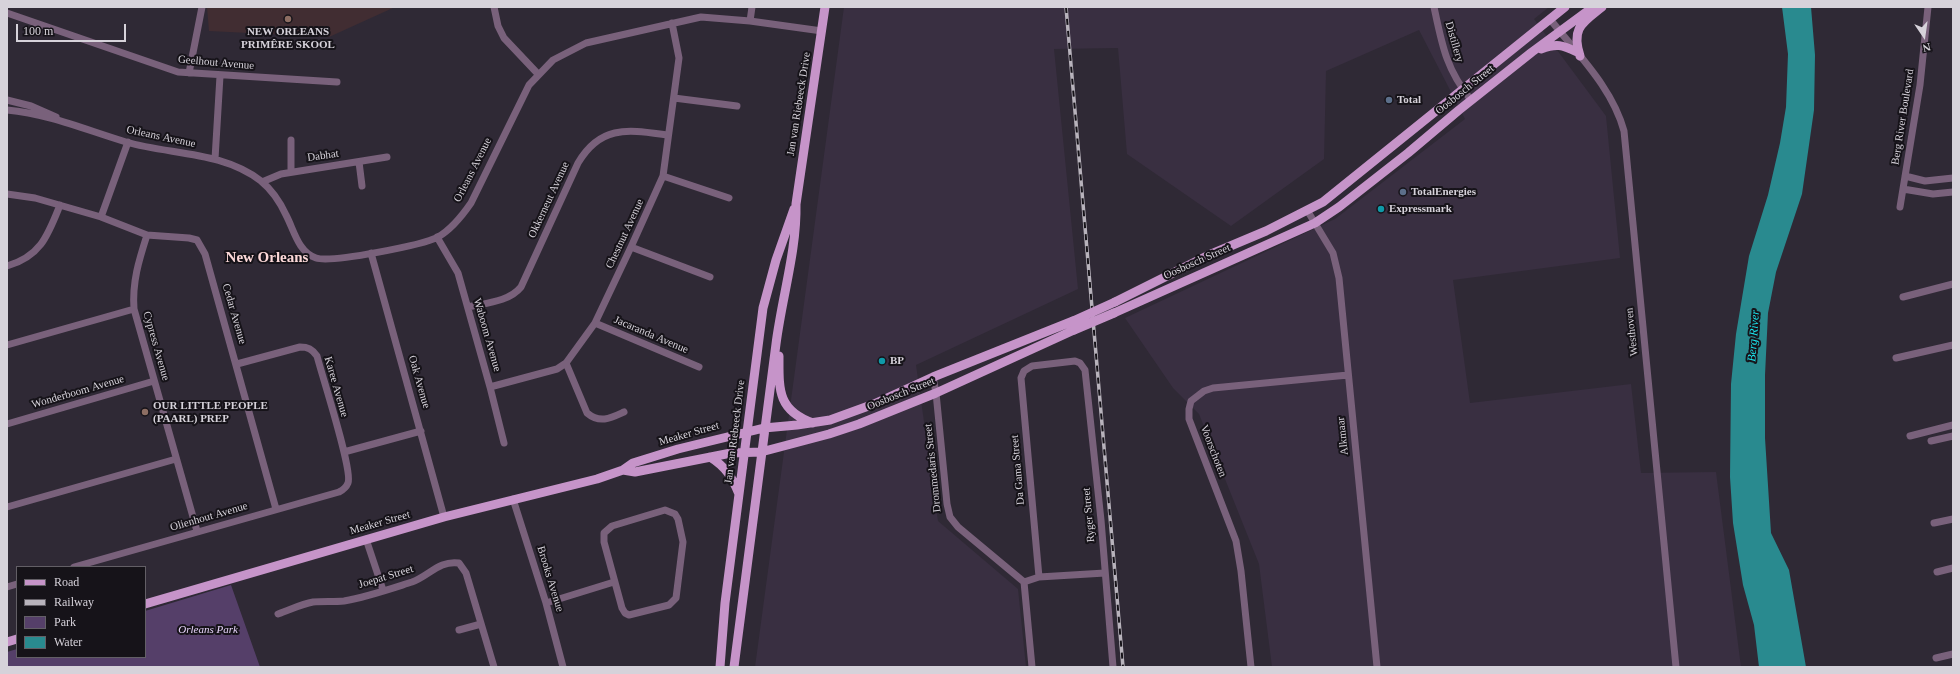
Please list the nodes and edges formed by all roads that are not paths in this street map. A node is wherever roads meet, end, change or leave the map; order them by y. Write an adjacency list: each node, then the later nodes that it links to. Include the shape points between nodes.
1 (202, 7): 18 (street)
2 (494, 7): 19 (street, via 498,26 504,38)
3 (752, 7): 12 (street)
4 (825, 7): 14 (main road, Jan van Riebeeck Drive)
5 (1434, 7): 22 (street, Distillery, via 1446,61)
6 (1565, 7): 11 (main road, Oosbosch Street)
7 (1593, 7): 15 (main road, Oosbosch Street)
8 (1602, 7): 17 (main road, via 1578,29 1576,43)
9 (1928, 7): 37 (street, Berg River Boulevard, via 1920,85)
10 (7, 13): 18 (street, Geelhout Avenue, via 169,70)
11 (1550, 19): 15 (street, Westhoven); 22 (main road, Oosbosch Street)
12 (750, 21): 13 (street, Orleans Avenue, via 701,17); 14 (street, Orleans Avenue)
13 (672, 23): 19 (street, Orleans Avenue, via 586,43 553,60); 23 (street, Chestnut Avenue, via 679,58)
14 (822, 31): 47 (main road, Jan van Riebeeck Drive)
15 (1560, 32): 16 (main road, Oosbosch Street); 17 (street, Westhoven)
16 (1532, 52): 17 (main road, via 1553,44); 25 (main road, Oosbosch Street)
17 (1579, 54): 128 (street, Westhoven, via 1615,105 1624,131)
18 (189, 73): 20 (street, Geelhout Avenue)
19 (538, 74): 54 (street, Orleans Avenue, via 520,99 471,203 458,220)
20 (220, 76): 21 (street, Geelhout Avenue); 33 (street)
21 (337, 82)
22 (1462, 89): 25 (street, Distillery); 50 (main road, Oosbosch Street, via 1323,202)
23 (674, 98): 26 (street); 29 (street, Chestnut Avenue)
24 (7, 100): 28 (street, Orleans Avenue, via 45,111)
25 (1471, 100): 52 (main road, Oosbosch Street, via 1408,153)
26 (737, 106)
27 (7, 110): 28 (street, Orleans Avenue)
28 (61, 120): 31 (street, Orleans Avenue)
29 (668, 135): 36 (street, Chestnut Avenue); 61 (street, Okkerneut Avenue, via 620,131 595,142 585,151 578,163 521,287 509,297)
30 (291, 140): 35 (street, Dabhat)
31 (128, 142): 33 (street, Orleans Avenue); 51 (street)
32 (387, 158): 34 (street, Dabhat)
33 (215, 159): 40 (street, Orleans Avenue, via 249,173)
34 (359, 162): 35 (street, Dabhat); 41 (street)
35 (291, 172): 40 (street, Dabhat, via 275,175)
36 (663, 176): 46 (street); 55 (street, Chestnut Avenue)
37 (1905, 176): 39 (street, via 1925,181); 42 (street, Berg River Boulevard)
38 (1953, 178): 39 (street)
39 (1937, 180): 45 (street)
40 (262, 182): 56 (street, Orleans Avenue, via 280,202 298,241 306,252 316,258 328,259)
41 (362, 186)
42 (1903, 189): 45 (street); 49 (street, Berg River Boulevard)
43 (1953, 192): 45 (street)
44 (7, 194): 48 (street, Cedar Avenue)
45 (1940, 194)
46 (729, 198)
47 (796, 204): 63 (main road, Jan van Riebeeck Drive, via 796,226); 84 (main road, Jan van Riebeeck Drive, via 776,260 763,308)
48 (60, 205): 51 (street, Cedar Avenue); 57 (street, via 43,243 35,252)
49 (1900, 207)
50 (1307, 210): 52 (street, Alkmaar); 65 (main road, Oosbosch Street, bridge, via 1209,255)
51 (101, 217): 53 (street, Cedar Avenue)
52 (1315, 223): 65 (main road, Oosbosch Street, bridge, via 1114,313); 73 (street, Alkmaar, via 1333,253 1337,265)
53 (147, 235): 62 (street, Cypress Avenue, via 136,268); 70 (street, Cedar Avenue, via 189,238 201,244)
54 (437, 237): 56 (street, Orleans Avenue); 61 (street, Waboom Avenue, via 455,266)
55 (632, 248): 58 (street); 64 (street, Chestnut Avenue)
56 (371, 253): 83 (street, Oak Avenue)
57 (7, 266)
58 (710, 278)
59 (1953, 284): 60 (street)
60 (1903, 296)
61 (468, 307): 76 (street, Waboom Avenue)
62 (134, 309): 66 (street); 75 (street, Cypress Avenue)
63 (780, 314): 79 (main road, via 779,357 783,398 791,412); 82 (main road, Jan van Riebeeck Drive)
64 (595, 323): 69 (street, Chestnut Avenue); 72 (street, Jacaranda Avenue)
65 (1074, 325): 74 (main road, Oosbosch Street); 77 (main road, Oosbosch Street)
66 (7, 345)
67 (1953, 345): 68 (street)
68 (1896, 358)
69 (566, 363): 76 (street, Chestnut Avenue, via 547,373); 78 (street, via 587,413 592,417 605,419)
70 (237, 364): 89 (street, Karee Avenue, via 300,347 307,347 313,351 317,356); 99 (street, Cedar Avenue)
71 (1032, 366): 108 (street, Ryger Street, via 1075,361 1085,370); 109 (street, Da Gama Street, via 1024,371 1021,378)
72 (699, 367)
73 (1348, 374): 126 (street, Voorschoten, via 1213,388 1204,391 1191,402 1188,409 1192,428 1239,555); 127 (street, Alkmaar)
74 (933, 377): 77 (street, Drommedaris Street); 79 (main road, Oosbosch Street, via 860,409)
75 (154, 381): 80 (street, Wonderboom Avenue); 93 (street, Cypress Avenue)
76 (490, 386): 88 (street, Waboom Avenue)
77 (936, 393): 91 (main road, Oosbosch Street, via 859,424); 111 (street, Drommedaris Street, via 950,517 958,527)
78 (624, 412)
79 (813, 423): 82 (main road, Oosbosch Street)
80 (7, 424)
81 (1953, 425): 85 (street)
82 (764, 428): 84 (main road, Meaker Street); 91 (main road, Jan van Riebeeck Drive)
83 (421, 432): 89 (street); 100 (street, Oak Avenue)
84 (747, 432): 90 (main road, Jan van Riebeeck Drive); 94 (main road, Meaker Street, via 670,452 633,464)
85 (1910, 436)
86 (1953, 436): 87 (street)
87 (1931, 441)
88 (504, 443)
89 (344, 452): 95 (street, Karee Avenue)
90 (744, 452): 91 (main road, Meaker Street); 92 (main road, Meaker Street); 96 (main road, Jan van Riebeeck Drive)
91 (761, 452): 123 (main road, Jan van Riebeeck Drive)
92 (710, 457): 94 (main road, Meaker Street, via 635,472); 96 (main road, via 722,464 731,475)
93 (176, 459): 98 (street); 103 (street, Cypress Avenue)
94 (623, 470): 97 (main road, Meaker Street, via 597,479)
95 (348, 484): 99 (street, Olienhout Avenue, via 339,492)
96 (739, 495): 122 (main road, Jan van Riebeeck Drive, via 725,603)
97 (513, 499): 100 (main road, Meaker Street); 113 (street, Brooks Avenue)
98 (7, 506)
99 (276, 509): 103 (street, Olienhout Avenue)
100 (444, 517): 104 (main road, Meaker Street)
101 (1953, 519): 102 (street)
102 (1934, 523)
103 (197, 531): 105 (street, Olienhout Avenue)
104 (366, 539): 112 (street); 114 (main road, Meaker Street)
105 (77, 566)
106 (1953, 568): 107 (street)
107 (1937, 572)
108 (1105, 573): 109 (street); 125 (street, Ryger Street)
109 (1039, 577): 111 (street)
110 (614, 582): 110 (street, via 603,537 607,529 665,510 675,514 683,542 674,602 629,615 624,613); 113 (street)
111 (1024, 582): 124 (street)
112 (382, 590): 115 (street, Joepat Street, via 346,600 303,604); 116 (street, Joepat Street, via 414,581 443,564 459,563 466,573)
113 (546, 603): 121 (street, Brooks Avenue)
114 (146, 604)
115 (278, 614)
116 (481, 624): 117 (street); 120 (street, Joepat Street)
117 (459, 630)
118 (1953, 654): 119 (street)
119 (1936, 658)
120 (494, 667)
121 (563, 667)
122 (720, 667)
123 (734, 667)
124 (1032, 667)
125 (1113, 667)
126 (1251, 667)
127 (1377, 667)
128 (1676, 667)

